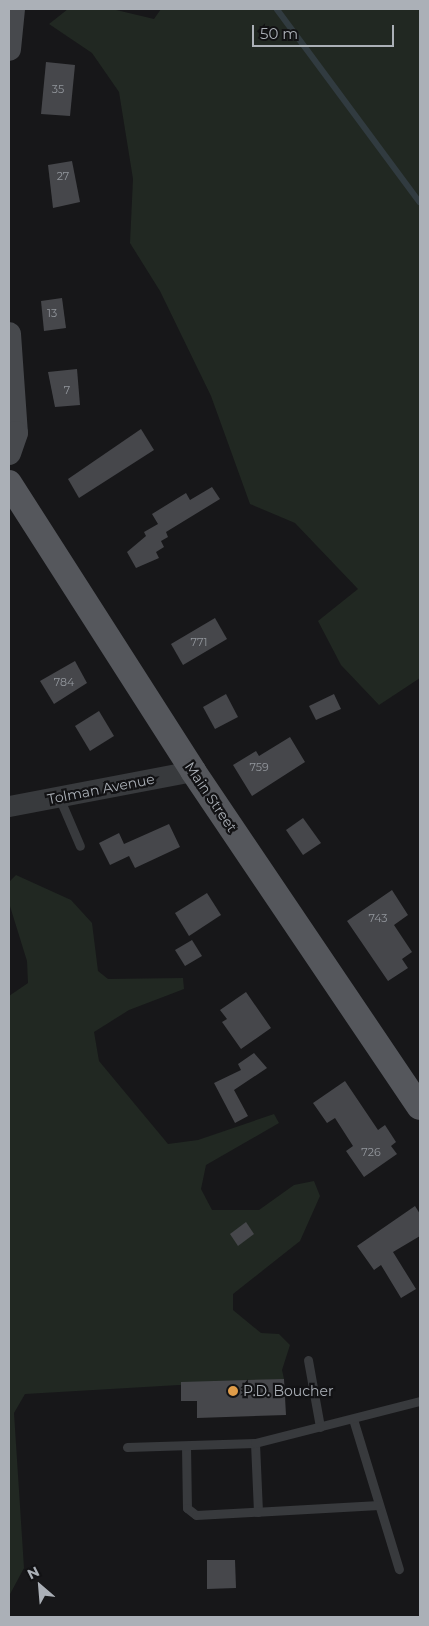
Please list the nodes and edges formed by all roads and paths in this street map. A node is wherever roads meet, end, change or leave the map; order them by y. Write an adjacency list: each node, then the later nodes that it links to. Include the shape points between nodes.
1 (13, 9): 2 (main road)
2 (9, 49)
3 (9, 334): 4 (main road, via 16,433)
4 (9, 453)
5 (9, 483): 6 (main road, Main Street)
6 (193, 771): 7 (street, Tolman Avenue); 10 (main road, Main Street)
7 (59, 797): 8 (street, Tolman Avenue); 9 (lane)
8 (9, 806)
9 (80, 846)
10 (420, 1107)
11 (308, 1360): 14 (lane)
12 (420, 1401): 13 (lane)
13 (353, 1419): 14 (lane); 18 (lane)
14 (320, 1427): 15 (lane)
15 (255, 1444): 16 (lane); 19 (lane)
16 (186, 1446): 17 (lane); 19 (lane, via 187,1508 190,1512 196,1515)
17 (127, 1447)
18 (379, 1505): 19 (lane); 20 (lane)
19 (258, 1512)
20 (399, 1569)

